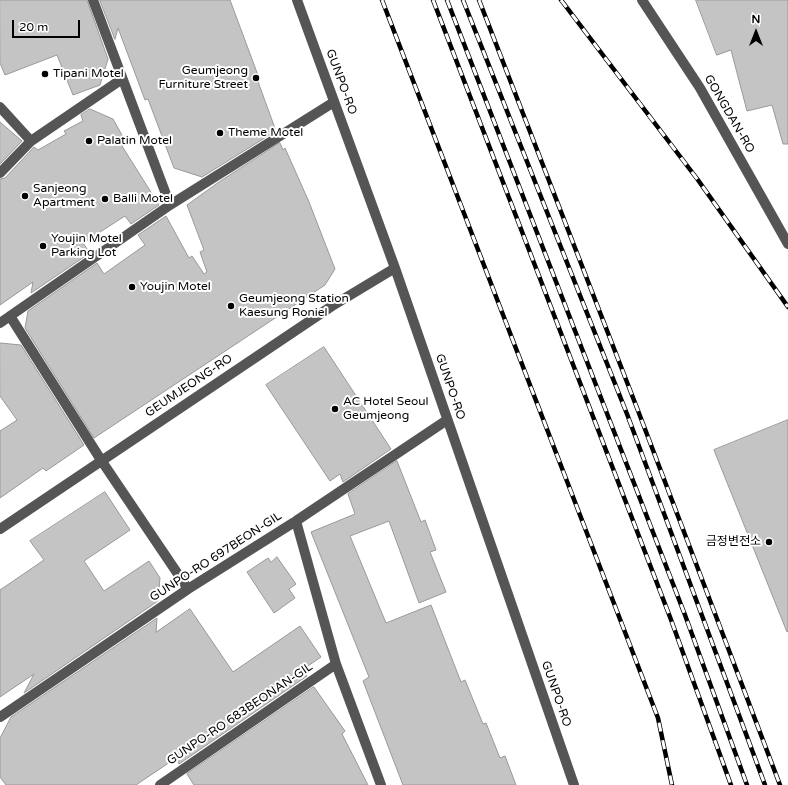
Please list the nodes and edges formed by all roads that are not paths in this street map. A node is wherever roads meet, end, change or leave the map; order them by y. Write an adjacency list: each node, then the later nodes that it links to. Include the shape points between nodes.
1 (93, 0): 4 (street)
2 (297, 0): 5 (street, GUNPO-RO)
3 (642, 0): 10 (street, GONGDAN-RO, via 700,88)
4 (122, 79): 7 (street); 9 (street)
5 (334, 102): 9 (street); 11 (street, GUNPO-RO)
6 (0, 107): 7 (street)
7 (30, 140): 8 (street)
8 (0, 173)
9 (170, 205): 12 (street)
10 (788, 244)
11 (395, 268): 14 (street, GUNPO-RO); 15 (street, GEUMJEONG-RO, via 332,306)
12 (10, 316): 13 (street); 15 (street)
13 (0, 323)
14 (447, 420): 16 (street, GUNPO-RO 697BEON-GIL); 23 (street, GUNPO-RO)
15 (101, 460): 17 (street, GEUMJEONG-RO); 18 (street)
16 (296, 521): 18 (street, GUNPO-RO 697BEON-GIL); 19 (street)
17 (0, 530)
18 (188, 589): 20 (street, GUNPO-RO 697BEON-GIL)
19 (336, 664): 21 (street, GUNPO-RO 683BEONAN-GIL); 22 (street)
20 (0, 717)
21 (160, 785)
22 (381, 785)
23 (574, 785)

